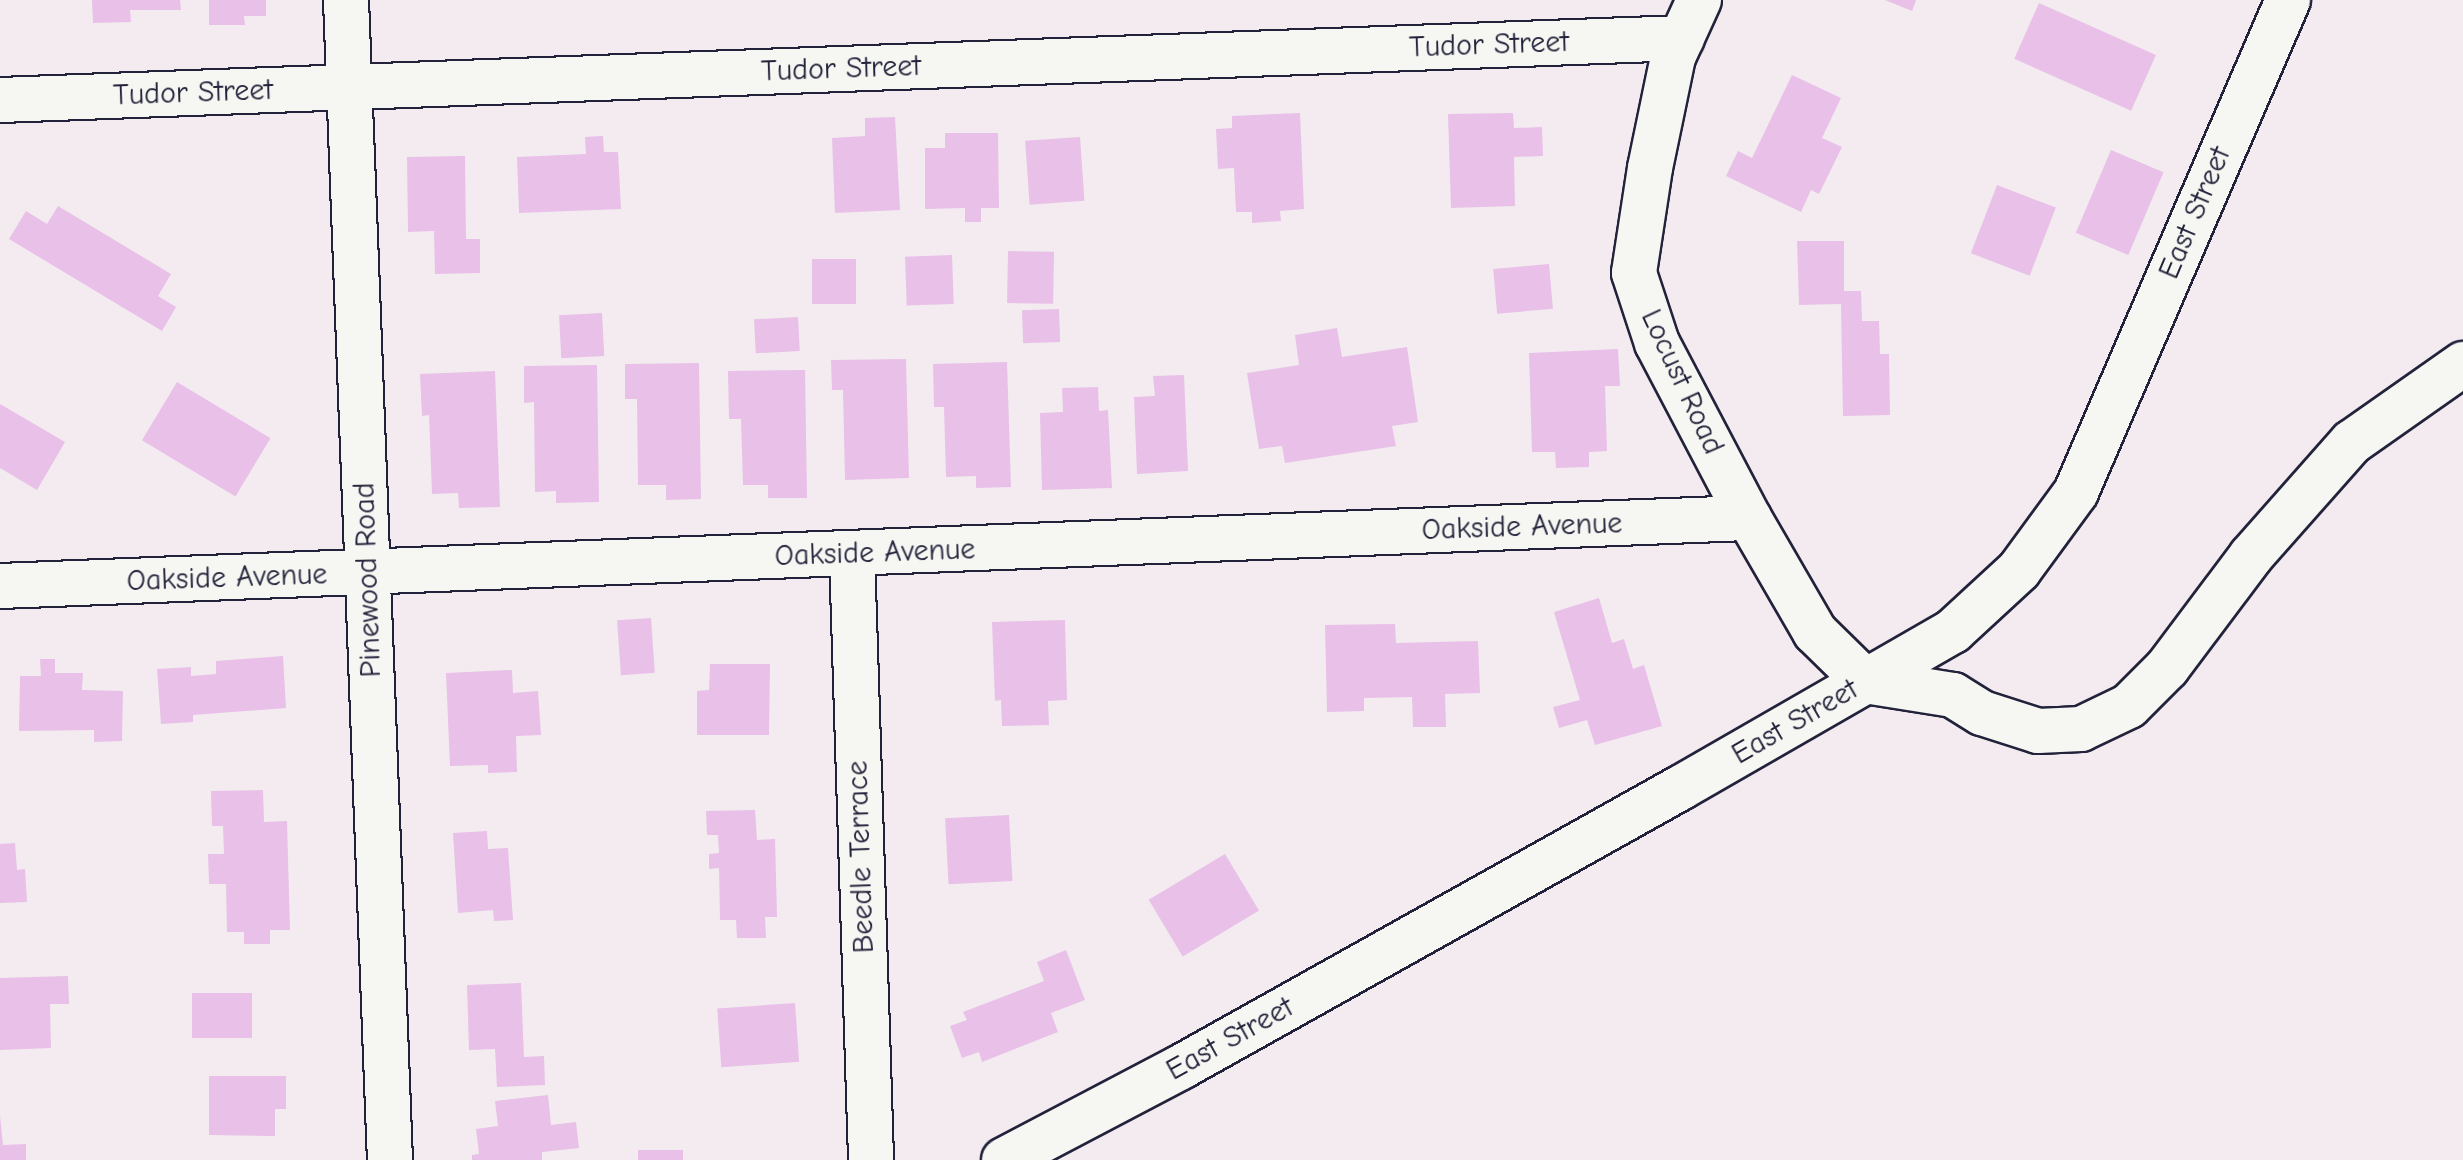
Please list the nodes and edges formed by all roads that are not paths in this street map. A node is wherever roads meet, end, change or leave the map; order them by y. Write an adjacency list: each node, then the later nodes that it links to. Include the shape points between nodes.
1 (346, 0): 4 (street, Pinewood Road)
2 (2288, 0): 11 (street, East Street, via 2076,492 2019,570 1953,631)
3 (1690, 19): 4 (street, Tudor Street); 7 (street, Locust Road, via 1673,57 1634,273 1657,343)
4 (349, 87): 5 (street, Tudor Street); 9 (street, Pinewood Road)
5 (0, 100)
6 (2463, 364): 11 (street, via 2352,442 2251,556 2167,668 2129,706 2081,729 2038,731 1982,713 1953,695)
7 (1749, 518): 8 (street, Oakside Avenue); 11 (street, Locust Road, via 1815,632)
8 (852, 554): 9 (street, Oakside Avenue); 13 (street, Beedle Terrace)
9 (368, 572): 10 (street, Oakside Avenue); 12 (street, Pinewood Road)
10 (0, 586)
11 (1865, 681): 14 (street, East Street, via 1236,1036)
12 (390, 1160)
13 (871, 1160)
14 (1004, 1160)

